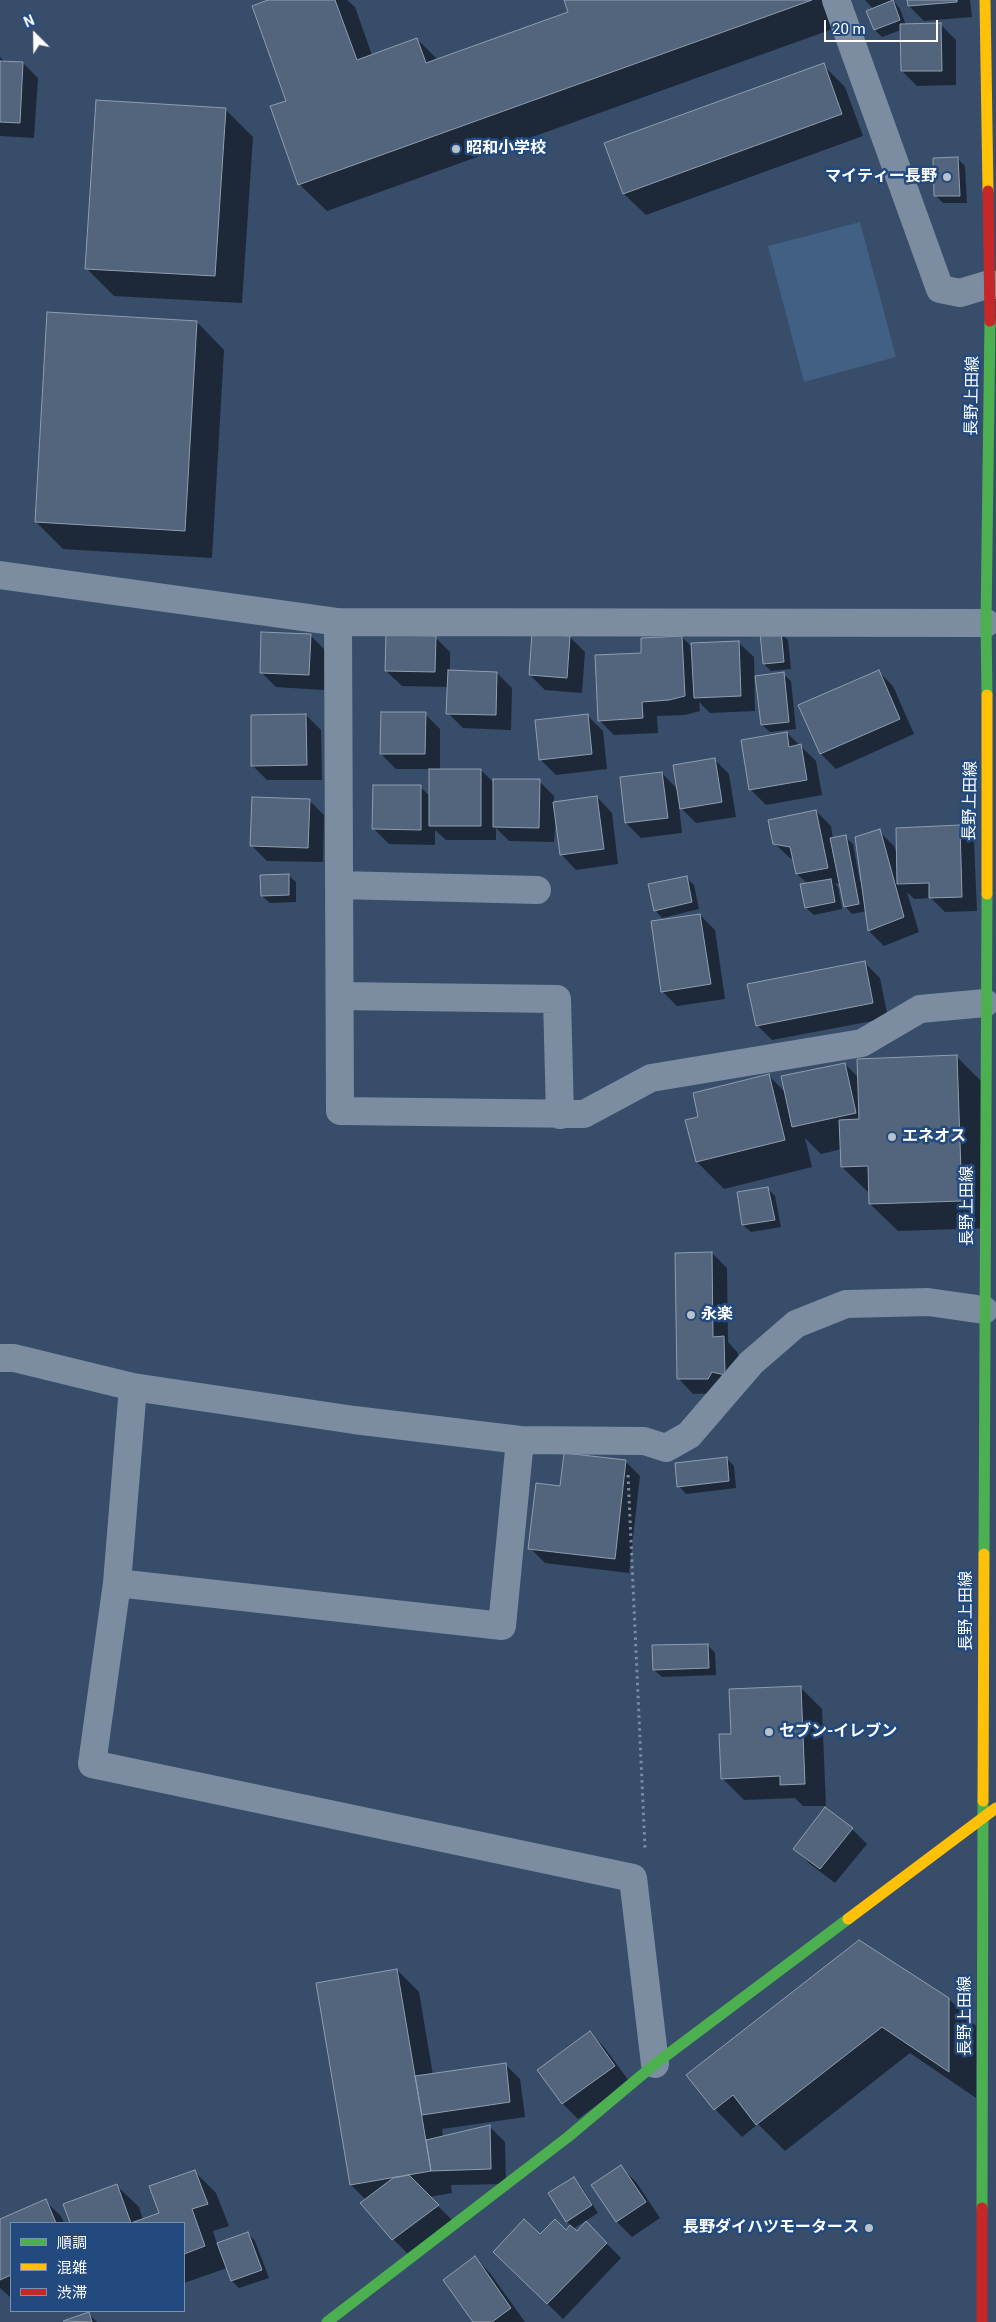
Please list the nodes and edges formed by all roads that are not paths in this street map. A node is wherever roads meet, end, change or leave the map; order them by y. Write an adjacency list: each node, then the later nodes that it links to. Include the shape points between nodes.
1 (836, 0): 3 (street, via 940,289 960,293)
2 (985, 0): 3 (main road, 長野上田線)
3 (993, 284): 6 (main road, 長野上田線)
4 (0, 575): 5 (street)
5 (338, 622): 6 (street); 8 (street)
6 (986, 623): 7 (main road, 長野上田線)
7 (992, 734): 11 (main road, 長野上田線)
8 (339, 885): 9 (street); 10 (street)
9 (538, 890)
10 (340, 996): 12 (street, via 557,999); 12 (street, via 340,1111)
11 (985, 1003): 12 (street, via 920,1008 862,1043 651,1078 584,1114); 13 (main road, 長野上田線)
12 (560, 1116)
13 (984, 1310): 16 (street, via 928,1302 846,1304 796,1324 751,1363 689,1434 666,1448 644,1440); 19 (main road, 長野上田線)
14 (0, 1358): 15 (street, via 14,1358)
15 (133, 1387): 16 (street, via 354,1420); 17 (street)
16 (520, 1440): 17 (street, via 502,1626)
17 (117, 1583): 20 (street, via 92,1764 633,1878)
18 (996, 1808): 19 (main road)
19 (982, 1818): 20 (main road); 22 (main road, 長野上田線)
20 (655, 2064): 21 (main road, via 568,2137)
21 (327, 2322)
22 (982, 2322)

